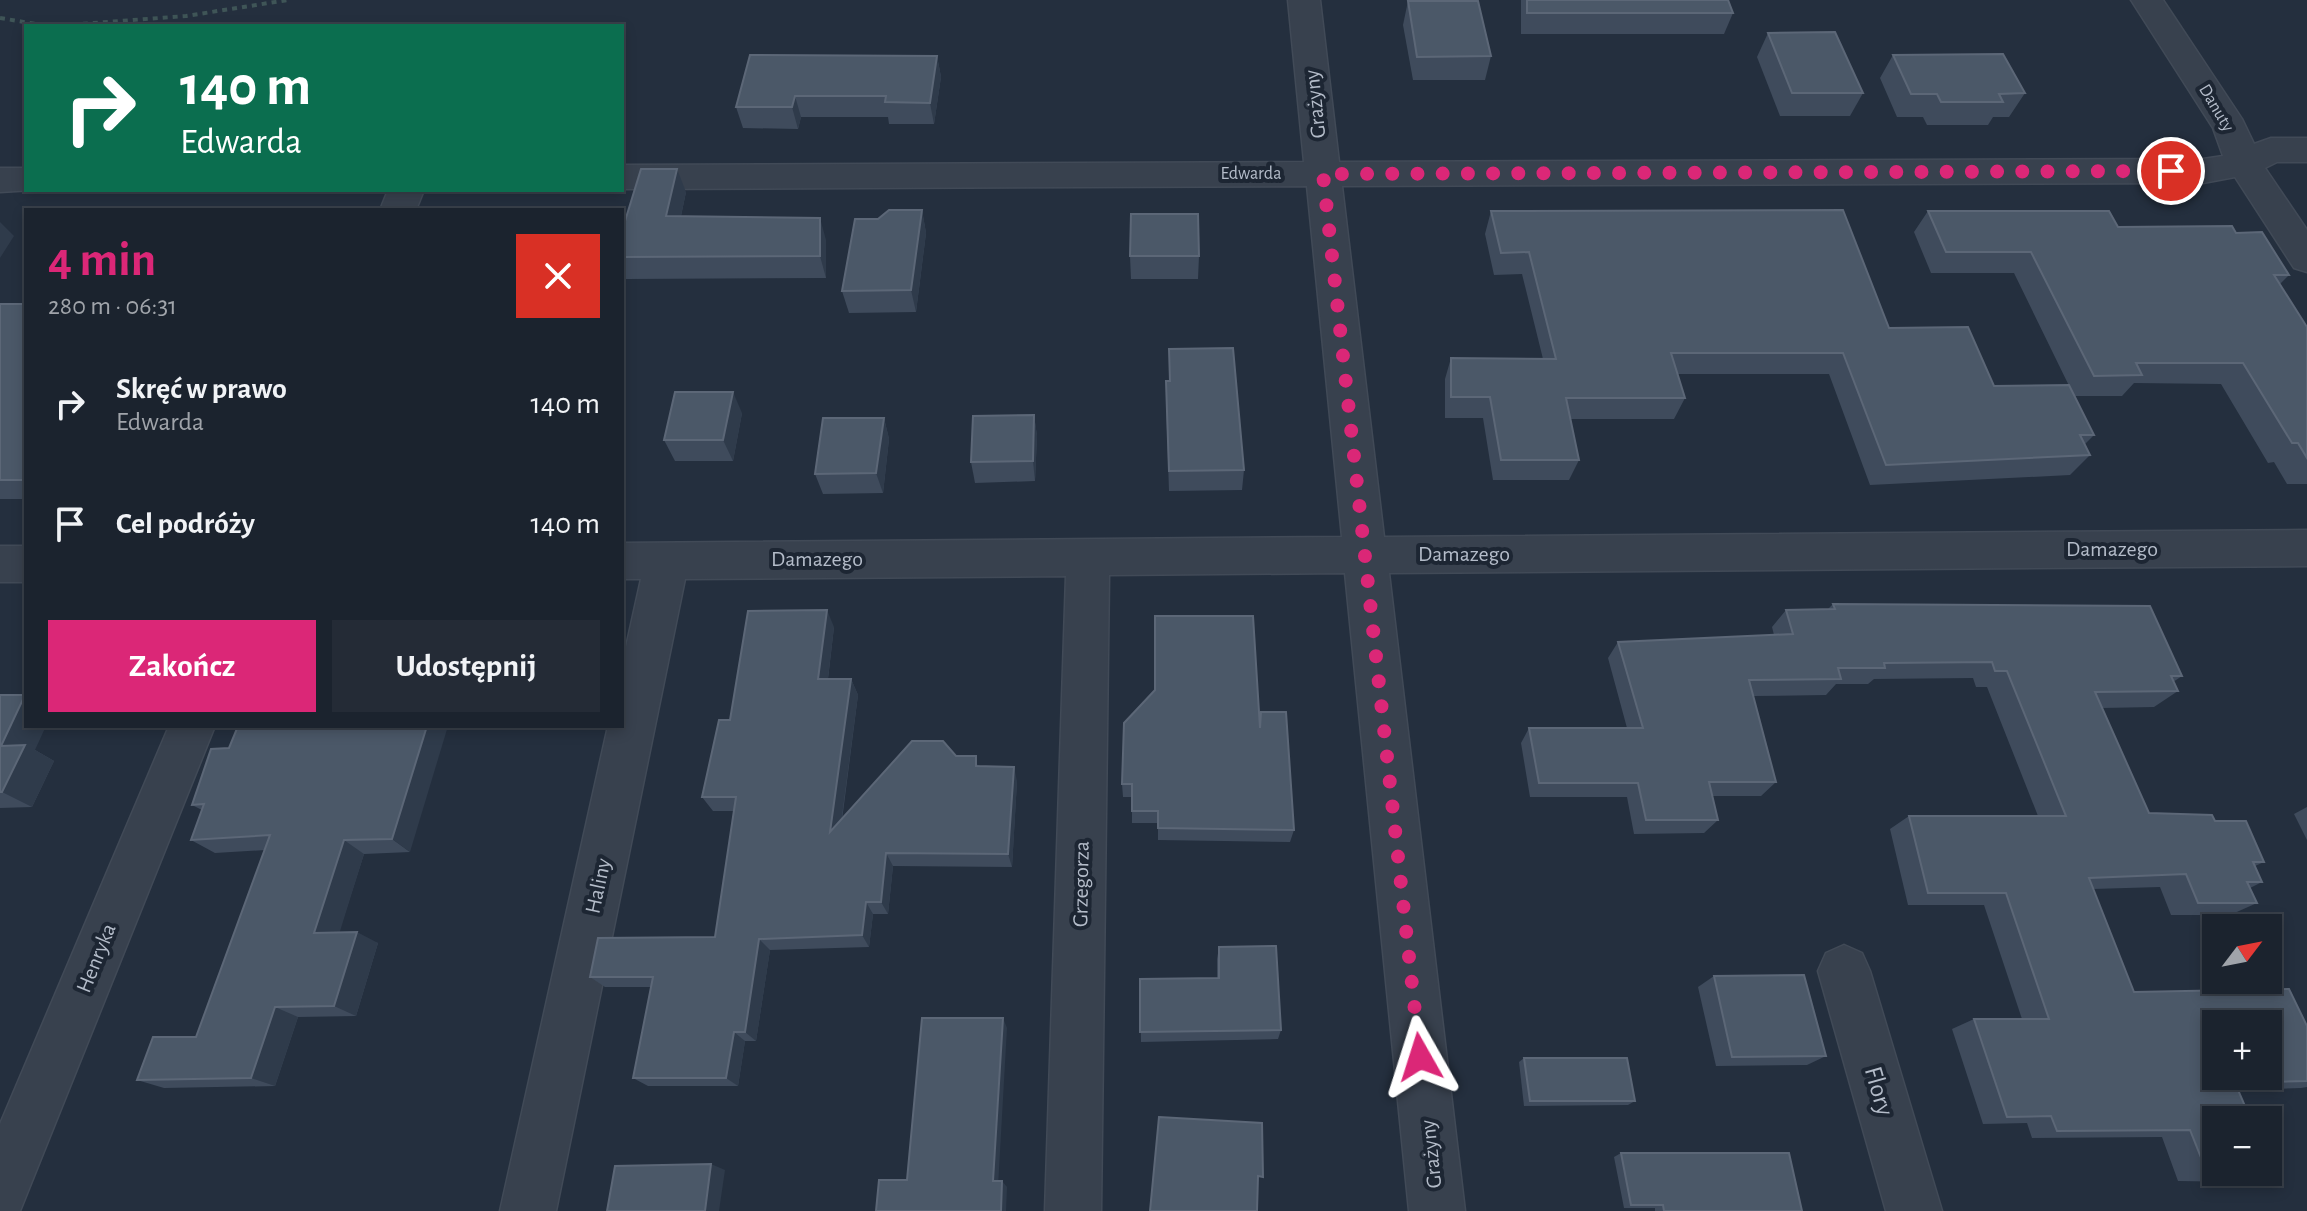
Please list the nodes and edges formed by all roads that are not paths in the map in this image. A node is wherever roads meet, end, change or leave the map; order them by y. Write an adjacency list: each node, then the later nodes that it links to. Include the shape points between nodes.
1 (1304, 0): 5 (street, Grażyny)
2 (2147, 0): 4 (street, Danuty, via 2230,127)
3 (2307, 150): 4 (street, Edwarda, via 2271,150)
4 (2244, 164): 5 (street, Edwarda, via 2203,171); 9 (street, Danuty)
5 (1323, 174): 6 (street, Edwarda); 11 (street, Grażyny)
6 (624, 177)
7 (0, 180): 8 (street)
8 (24, 180)
9 (2307, 259)
10 (2307, 548): 11 (street, Damazego)
11 (1363, 554): 12 (street, Damazego); 23 (street, Grażyny)
12 (1088, 558): 13 (street, Damazego); 22 (street, Grzegorza)
13 (645, 560): 16 (street, Haliny)
14 (0, 564): 15 (street)
15 (24, 564)
16 (624, 677)
17 (191, 728): 20 (street, Henryka)
18 (615, 728): 21 (street, Haliny)
19 (1844, 971): 24 (street, Flory)
20 (0, 1191)
21 (528, 1211)
22 (1073, 1211)
23 (1437, 1211)
24 (1914, 1211)

